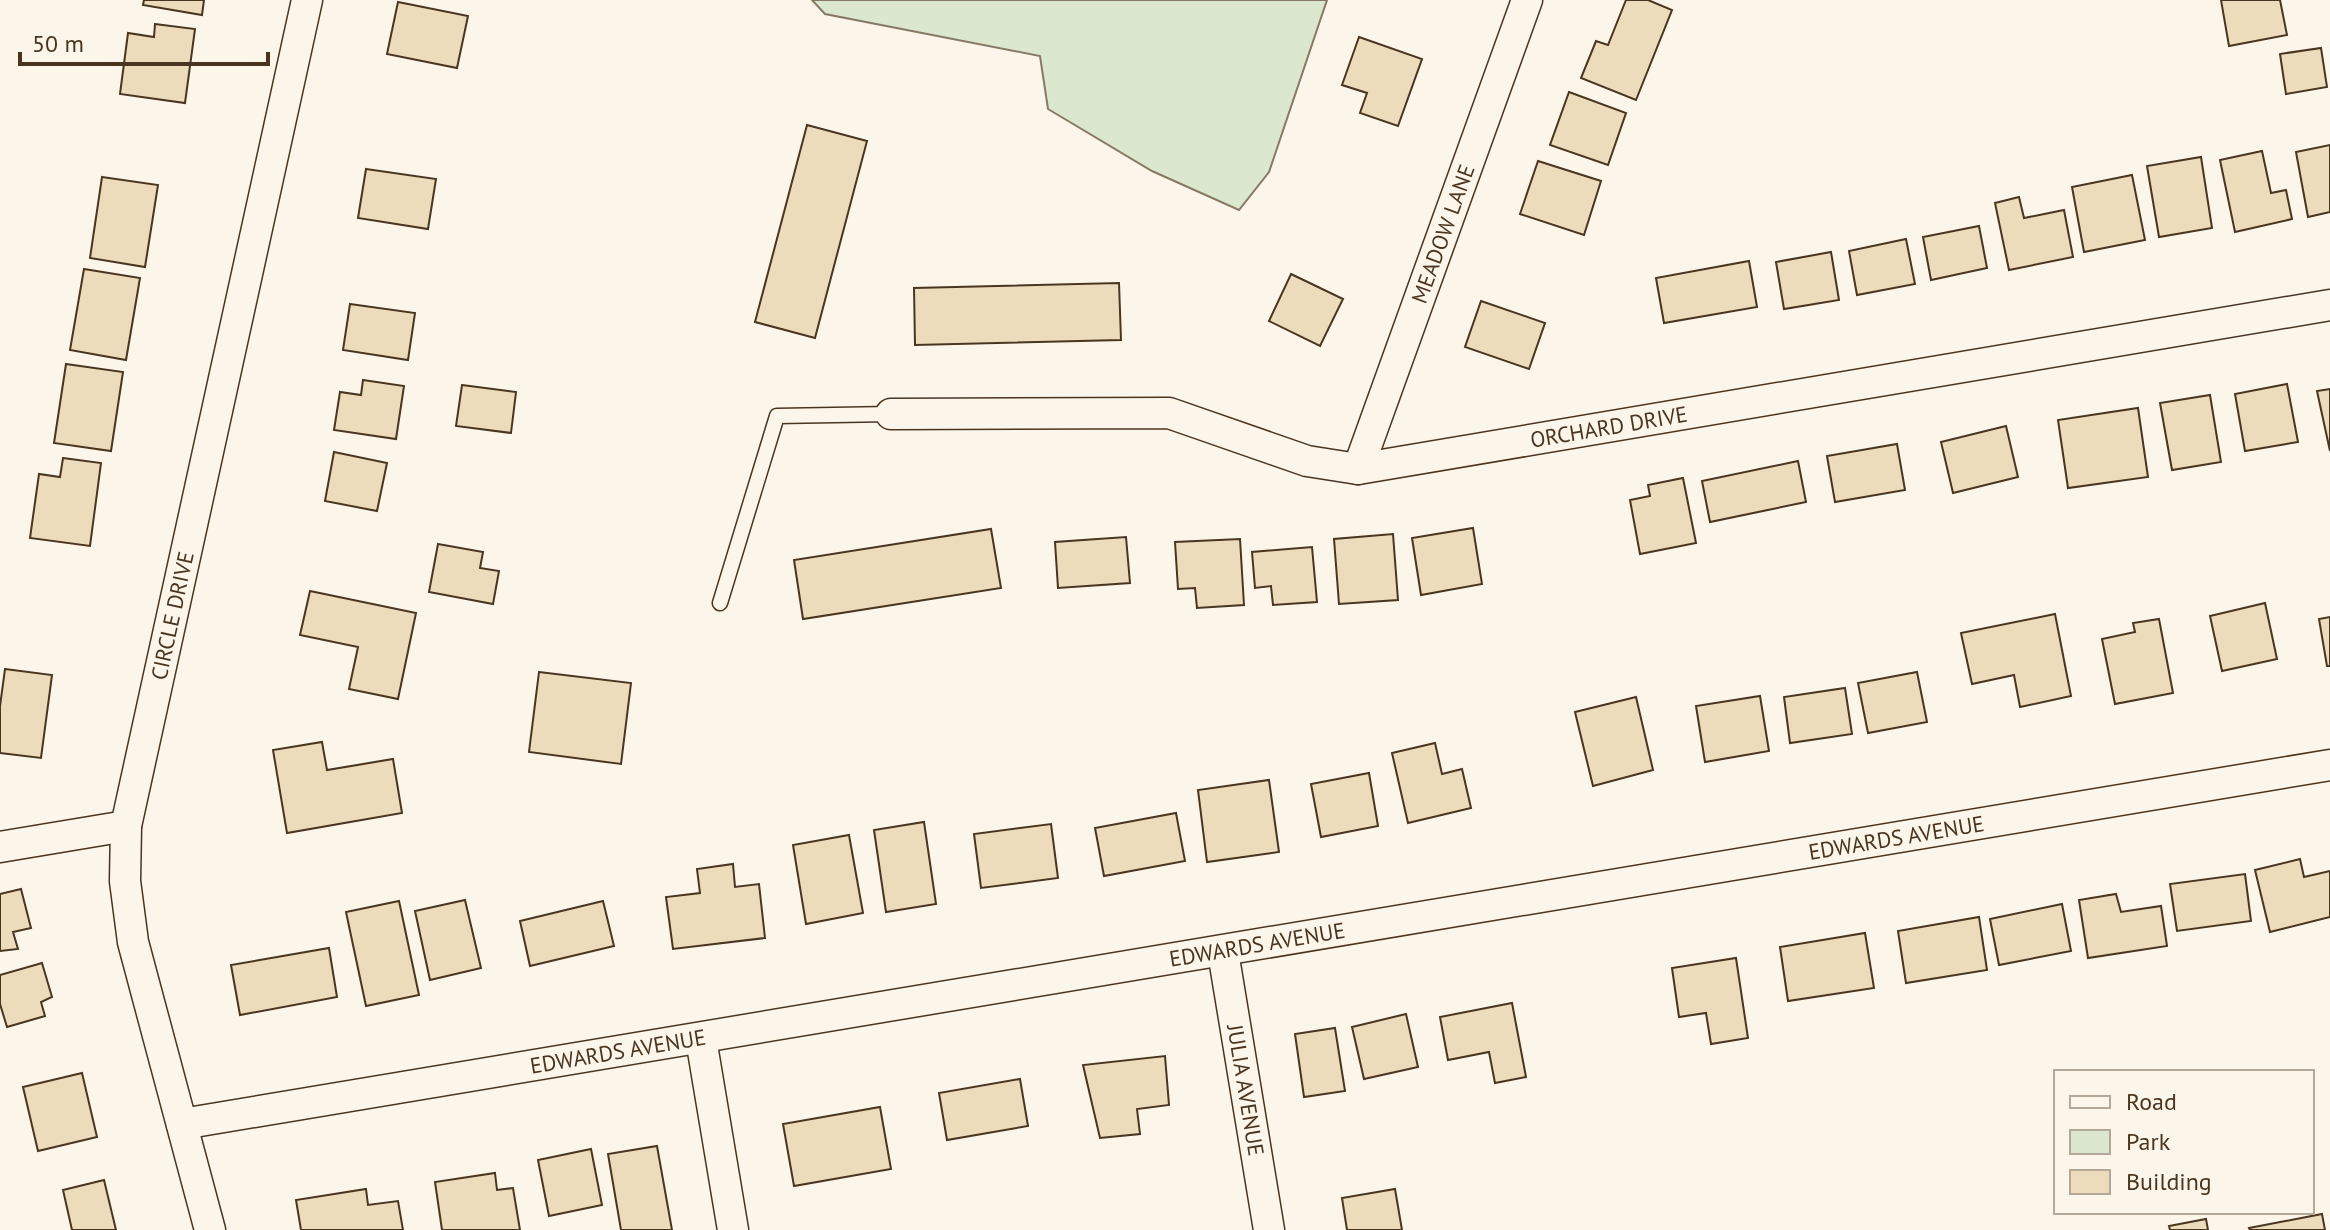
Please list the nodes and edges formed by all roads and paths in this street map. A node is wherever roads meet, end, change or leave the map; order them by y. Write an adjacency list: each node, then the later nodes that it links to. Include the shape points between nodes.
1 (307, 0): 8 (street, CIRCLE DRIVE)
2 (1527, 0): 5 (street, MEADOW LANE)
3 (2330, 305): 5 (street, ORCHARD DRIVE)
4 (891, 414): 5 (street, ORCHARD DRIVE, via 1169,413 1307,461); 6 (lane, via 777,416)
5 (1358, 469)
6 (720, 603)
7 (2330, 765): 10 (street, EDWARDS AVENUE)
8 (126, 826): 9 (street); 12 (street, CIRCLE DRIVE, via 125,881 133,942)
9 (0, 847)
10 (1223, 952): 11 (street, EDWARDS AVENUE); 15 (street, JULIA AVENUE)
11 (701, 1039): 12 (street, EDWARDS AVENUE); 14 (street)
12 (182, 1124): 13 (street, CIRCLE DRIVE)
13 (210, 1230)
14 (733, 1230)
15 (1269, 1230)

